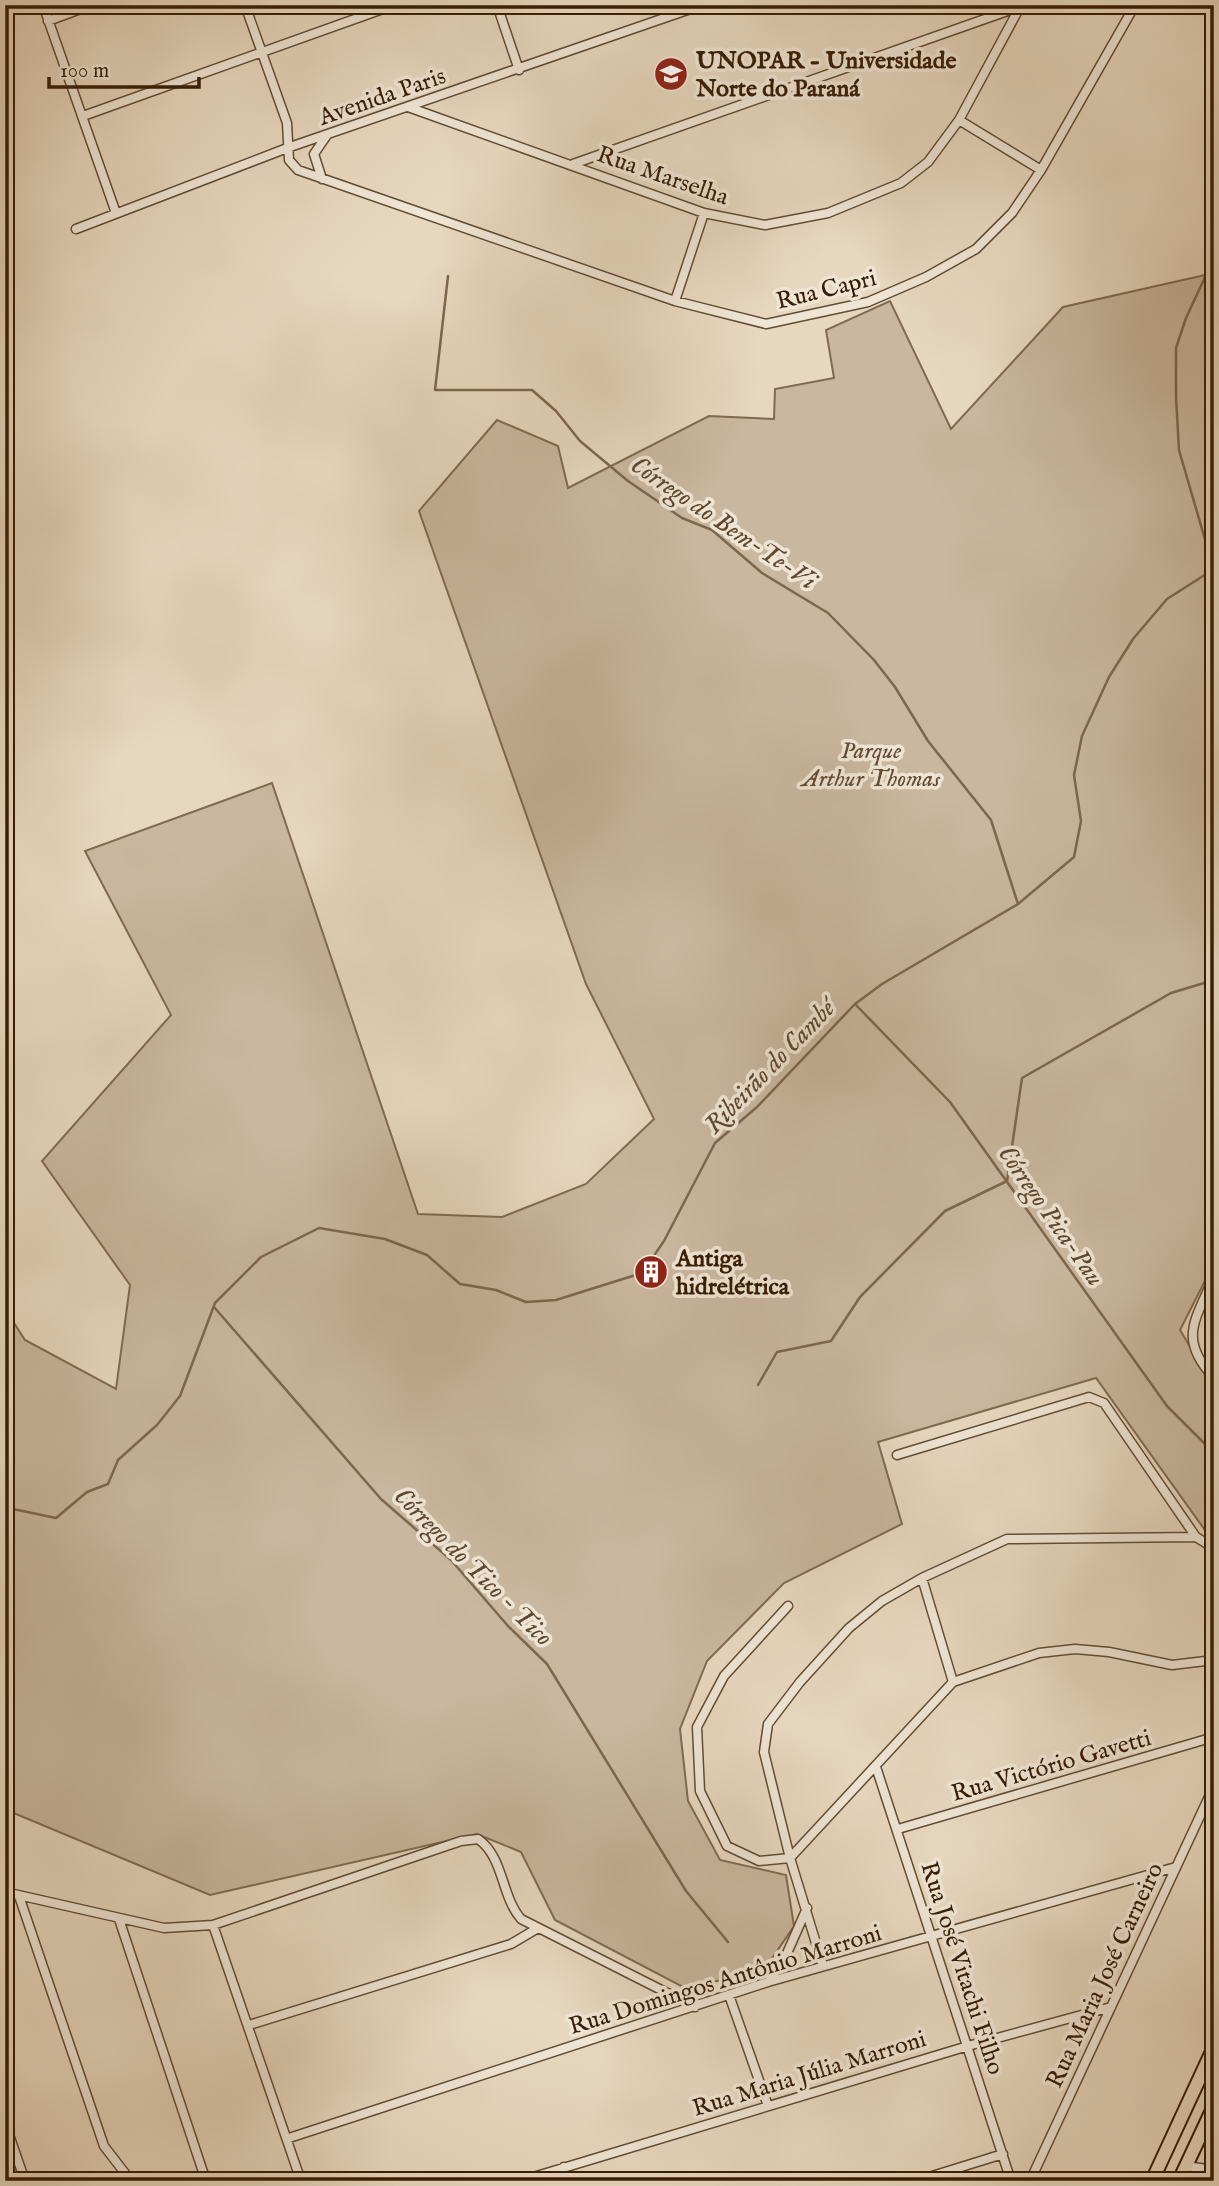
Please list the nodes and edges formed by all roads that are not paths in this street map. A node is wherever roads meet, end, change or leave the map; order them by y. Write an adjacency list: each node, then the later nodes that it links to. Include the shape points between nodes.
1 (43, 5): 9 (street)
2 (91, 5): 9 (street)
3 (245, 5): 10 (street, Rua Capri)
4 (394, 5): 10 (street)
5 (497, 5): 11 (street)
6 (702, 5): 11 (street, Avenida Paris)
7 (1135, 5): 18 (street, Rua Capri)
8 (1020, 6): 14 (street, Rua Marselha); 17 (street)
9 (48, 20): 13 (street)
10 (263, 52): 13 (street); 16 (street, Rua Capri, via 287,123)
11 (519, 70): 12 (street, Avenida Paris)
12 (408, 107): 15 (street, Avenida Paris); 17 (street, Rua Marselha)
13 (83, 116): 20 (street)
14 (959, 120): 18 (street); 21 (street, Rua Marselha, via 928,162 901,183 828,213 765,225)
15 (327, 134): 16 (street, Avenida Paris); 19 (street, via 314,154)
16 (290, 147): 19 (street, Rua Capri, via 292,165); 20 (street, Avenida Paris)
17 (573, 164): 21 (street, Rua Marselha)
18 (1041, 170): 23 (street, Rua Capri, via 1012,213 976,249 869,302 766,324)
19 (322, 179): 23 (street, Rua Capri)
20 (116, 213): 22 (street, Avenida Paris)
21 (705, 213): 23 (street)
22 (76, 229)
23 (675, 302)
24 (1214, 1276): 25 (street, via 1191,1336 1193,1350)
25 (1214, 1378)
26 (897, 1455): 27 (street, via 1089,1397 1104,1403)
27 (1196, 1536): 28 (street); 29 (street, via 1007,1539)
28 (1214, 1548)
29 (922, 1578): 32 (street); 37 (street, via 881,1601 849,1628 768,1724 764,1752)
30 (788, 1606): 37 (street, via 724,1676 697,1727 700,1791 727,1846 759,1861)
31 (1214, 1660): 32 (street, via 1172,1665 1075,1649 1040,1654)
32 (953, 1682): 34 (street)
33 (1214, 1737): 36 (street, Rua Victório Gavetti)
34 (876, 1767): 36 (street, Rua José Vitachi Filho); 37 (street)
35 (1214, 1786): 38 (street, Rua Maria José Carneiro)
36 (898, 1829): 45 (street, Rua José Vitachi Filho)
37 (790, 1858): 41 (street)
38 (1176, 1867): 45 (street, Rua Domingos Antônio Marroni); 50 (street, Rua Maria José Carneiro)
39 (5, 1892): 40 (street)
40 (19, 1896): 42 (street); 63 (street, via 104,2146)
41 (807, 1908): 46 (street); 47 (street, via 784,1960)
42 (119, 1919): 43 (street, via 164,1928); 64 (street)
43 (213, 1925): 44 (street, via 461,1840 478,1839 490,1850 517,1914); 51 (street)
44 (538, 1928): 49 (street); 51 (street, via 511,1944)
45 (933, 1936): 46 (street, Rua Domingos Antônio Marroni); 52 (street, Rua José Vitachi Filho)
46 (823, 1966): 47 (street, Rua Domingos Antônio Marroni)
47 (768, 1982): 48 (street, Rua Domingos Antônio Marroni)
48 (729, 1995): 49 (street, Rua Domingos Antônio Marroni); 54 (street)
49 (695, 2007): 57 (street, Rua Domingos Antônio Marroni)
50 (1111, 2007): 52 (street, Rua Maria Júlia Marroni); 70 (street, Rua Maria José Carneiro)
51 (248, 2025): 57 (street)
52 (968, 2046): 54 (street, Rua Maria Júlia Marroni); 58 (street, Rua José Vitachi Filho)
53 (1214, 2047): 71 (main road)
54 (768, 2105): 60 (street, Rua Maria Júlia Marroni)
55 (1214, 2106): 59 (main road)
56 (5, 2123): 62 (street)
57 (289, 2138): 65 (street)
58 (1003, 2154): 68 (street); 69 (street, Rua José Vitachi Filho)
59 (1186, 2166): 61 (street); 72 (main road)
60 (564, 2167): 66 (street, Rua Maria Júlia Marroni); 67 (street)
61 (1214, 2170)
62 (25, 2181)
63 (131, 2181)
64 (206, 2181)
65 (301, 2181)
66 (520, 2181)
67 (567, 2181)
68 (916, 2181)
69 (1011, 2181)
70 (1030, 2181)
71 (1152, 2181)
72 (1179, 2181)

